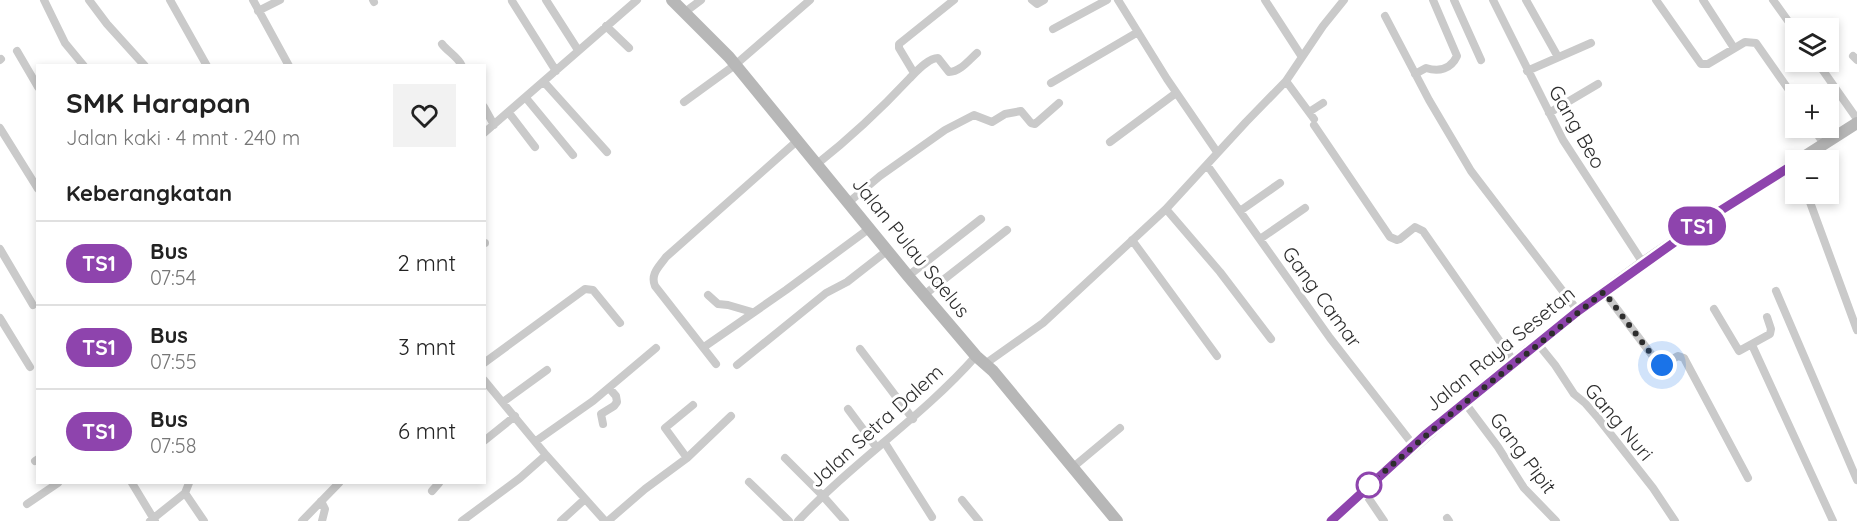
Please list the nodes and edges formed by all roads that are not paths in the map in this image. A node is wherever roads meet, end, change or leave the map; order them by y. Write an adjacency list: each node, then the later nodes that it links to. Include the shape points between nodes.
1 (44, 0): 43 (street, via 65,43)
2 (89, 0): 44 (street)
3 (170, 0): 45 (street)
4 (253, 0): 26 (street)
5 (280, 0): 26 (street)
6 (546, 0): 37 (street)
7 (637, 0): 30 (street)
8 (672, 0): 27 (street, Jalan Pulau Saelus)
9 (701, 0): 27 (street)
10 (810, 0): 48 (street)
11 (954, 0): 52 (street, via 899,44)
12 (1032, 0): 13 (street, via 1037,4)
13 (1044, 0)
14 (1107, 0): 31 (street)
15 (1118, 0): 32 (street)
16 (1265, 0): 40 (street)
17 (1344, 0): 40 (street, Jalan Setra Dalem)
18 (1432, 0): 53 (street, via 1457,56 1444,69 1426,68)
19 (1454, 0): 42 (street)
20 (1493, 0): 49 (street, Gang Beo)
21 (1526, 0): 41 (street)
22 (1656, 0): 36 (street, via 1701,64 1708,64)
23 (1703, 0): 36 (street)
24 (1773, 0): 29 (street)
25 (512, 1): 50 (street)
26 (258, 11): 46 (street)
27 (685, 12): 48 (street, Jalan Pulau Saelus)
28 (1385, 16): 53 (street)
29 (1786, 18)
30 (606, 26): 35 (street); 37 (street)
31 (1053, 29)
32 (1138, 32): 57 (street); 60 (street)
33 (1591, 43): 41 (street)
34 (442, 44): 47 (street)
35 (629, 48)
36 (1734, 48): 59 (street, via 1745,42 1756,43)
37 (578, 50): 50 (street)
38 (17, 51): 56 (street)
39 (977, 53): 52 (street, via 956,71 949,72 936,57)
40 (1302, 57): 54 (street, Jalan Setra Dalem)
41 (1558, 57): 49 (street)
42 (1482, 60)
43 (82, 64)
44 (143, 64)
45 (206, 64)
46 (288, 64)
47 (461, 64)
48 (735, 65): 62 (street); 74 (street, Jalan Pulau Saelus)
49 (1527, 70): 67 (street, Gang Beo)
50 (556, 71): 55 (street)
51 (1823, 72): 69 (street)
52 (914, 73): 82 (street, via 863,126)
53 (1415, 74): 107 (street, via 1482,187)
54 (1286, 81): 68 (street); 80 (street, Jalan Setra Dalem)
55 (544, 82): 61 (street); 79 (street)
56 (36, 84)
57 (1051, 84)
58 (1598, 84): 67 (street)
59 (1785, 84)
60 (1176, 93): 75 (street); 80 (street)
61 (526, 98): 66 (street); 81 (street)
62 (684, 102)
63 (1059, 103): 87 (street, via 1035,124 1021,111 992,122 977,116 965,118 915,150)
64 (1323, 103): 68 (street)
65 (486, 111): 70 (street)
66 (509, 113): 70 (street); 77 (street)
67 (1549, 113): 99 (street, Gang Beo)
68 (1312, 119): 122 (street, via 1390,237 1400,239 1415,227 1423,231)
69 (1857, 121): 76 (street, Jalan Raya Sesetan)
70 (494, 125): 72 (street)
71 (0, 128): 86 (street)
72 (486, 131)
73 (1820, 138): 76 (street)
74 (796, 141): 82 (street, Jalan Pulau Saelus); 116 (street, via 666,257 654,274 655,286)
75 (1110, 142)
76 (1824, 144): 78 (street, Jalan Raya Sesetan)
77 (535, 147)
78 (1815, 150)
79 (607, 152)
80 (1217, 152): 83 (street, Jalan Setra Dalem)
81 (573, 155)
82 (817, 164): 87 (street, Jalan Pulau Saelus)
83 (1207, 165): 90 (street, Jalan Setra Dalem); 91 (street, Gang Camar)
84 (1785, 170): 99 (street, Jalan Raya Sesetan)
85 (1280, 183): 91 (street)
86 (36, 186)
87 (849, 202): 93 (street, Jalan Pulau Saelus)
88 (1811, 204): 112 (street)
89 (1305, 208): 95 (street)
90 (1166, 209): 96 (street, Jalan Setra Dalem); 113 (street)
91 (1240, 211): 95 (street, Gang Camar)
92 (981, 219): 100 (street)
93 (870, 228): 98 (street, Jalan Pulau Saelus); 108 (street)
94 (1007, 230): 104 (street)
95 (1260, 239): 141 (street, Gang Camar)
96 (1132, 240): 119 (street); 120 (street, Jalan Setra Dalem, via 1043,323)
97 (0, 249): 105 (street)
98 (888, 250): 100 (street, Jalan Pulau Saelus); 124 (street, via 826,293)
99 (1643, 263): 102 (street, Jalan Raya Sesetan)
100 (908, 276): 104 (street, Jalan Pulau Saelus)
101 (1776, 291): 147 (street)
102 (1604, 292): 107 (street, Jalan Raya Sesetan); 146 (street, via 1658,363 1684,358)
103 (708, 295): 108 (street, via 718,304)
104 (924, 295): 120 (street, Jalan Pulau Saelus)
105 (33, 305)
106 (1714, 309): 115 (street, via 1737,349)
107 (1578, 311): 114 (street, Jalan Raya Sesetan)
108 (752, 312): 116 (street)
109 (1767, 317): 115 (street, via 1771,333)
110 (0, 318): 125 (street)
111 (620, 323): 121 (street, via 593,290 585,289)
112 (1857, 330)
113 (1271, 339)
114 (1538, 344): 122 (street, Jalan Raya Sesetan); 178 (street, Gang Nuri)
115 (1752, 345): 179 (street)
116 (704, 347): 123 (street)
117 (656, 348): 128 (street)
118 (860, 349): 135 (street)
119 (1216, 356)
120 (981, 360): 135 (street, Jalan Setra Dalem); 145 (street, Jalan Pulau Saelus)
121 (486, 362)
122 (1515, 363): 130 (street, Jalan Raya Sesetan)
123 (716, 364)
124 (737, 365)
125 (30, 367)
126 (547, 370): 129 (street)
127 (486, 382): 129 (street)
128 (609, 388): 136 (street, via 616,402 601,414); 139 (street)
129 (503, 402): 133 (street)
130 (1465, 403): 141 (street, Jalan Raya Sesetan); 177 (street, Gang Pipit, via 1524,488)
131 (693, 405): 143 (street, via 665,428)
132 (848, 409): 140 (street)
133 (515, 416): 138 (street); 139 (street)
134 (731, 416): 143 (street)
135 (913, 419): 140 (street, Jalan Setra Dalem)
136 (603, 424)
137 (1120, 428): 145 (street)
138 (486, 439)
139 (536, 441): 142 (street)
140 (881, 446): 157 (street, Jalan Setra Dalem); 162 (street)
141 (1414, 446): 155 (street, Jalan Raya Sesetan)
142 (546, 455): 158 (street); 168 (street)
143 (687, 458): 170 (street)
144 (785, 458): 157 (street)
145 (1072, 468): 175 (street, Jalan Pulau Saelus)
146 (1748, 478)
147 (1857, 480)
148 (749, 482): 171 (street)
149 (57, 484): 161 (street)
150 (133, 484): 164 (street)
151 (189, 484): 156 (street)
152 (338, 484): 160 (street)
153 (438, 484): 154 (street)
154 (432, 490)
155 (1363, 490): 163 (street, Jalan Raya Sesetan); 176 (street)
156 (184, 494): 164 (street); 165 (street)
157 (822, 495): 172 (street, Jalan Setra Dalem); 173 (street)
158 (585, 499): 169 (street); 170 (street)
159 (962, 500): 174 (street)
160 (321, 501): 166 (street); 167 (street, via 325,509)
161 (27, 504)
162 (932, 517)
163 (1335, 519)
164 (153, 520)
165 (204, 521)
166 (302, 521)
167 (322, 521)
168 (462, 521)
169 (561, 521)
170 (606, 521)
171 (789, 521)
172 (798, 521)
173 (844, 521)
174 (979, 521)
175 (1117, 521)
176 (1384, 521)
177 (1556, 521)
178 (1675, 521)
179 (1833, 521)

